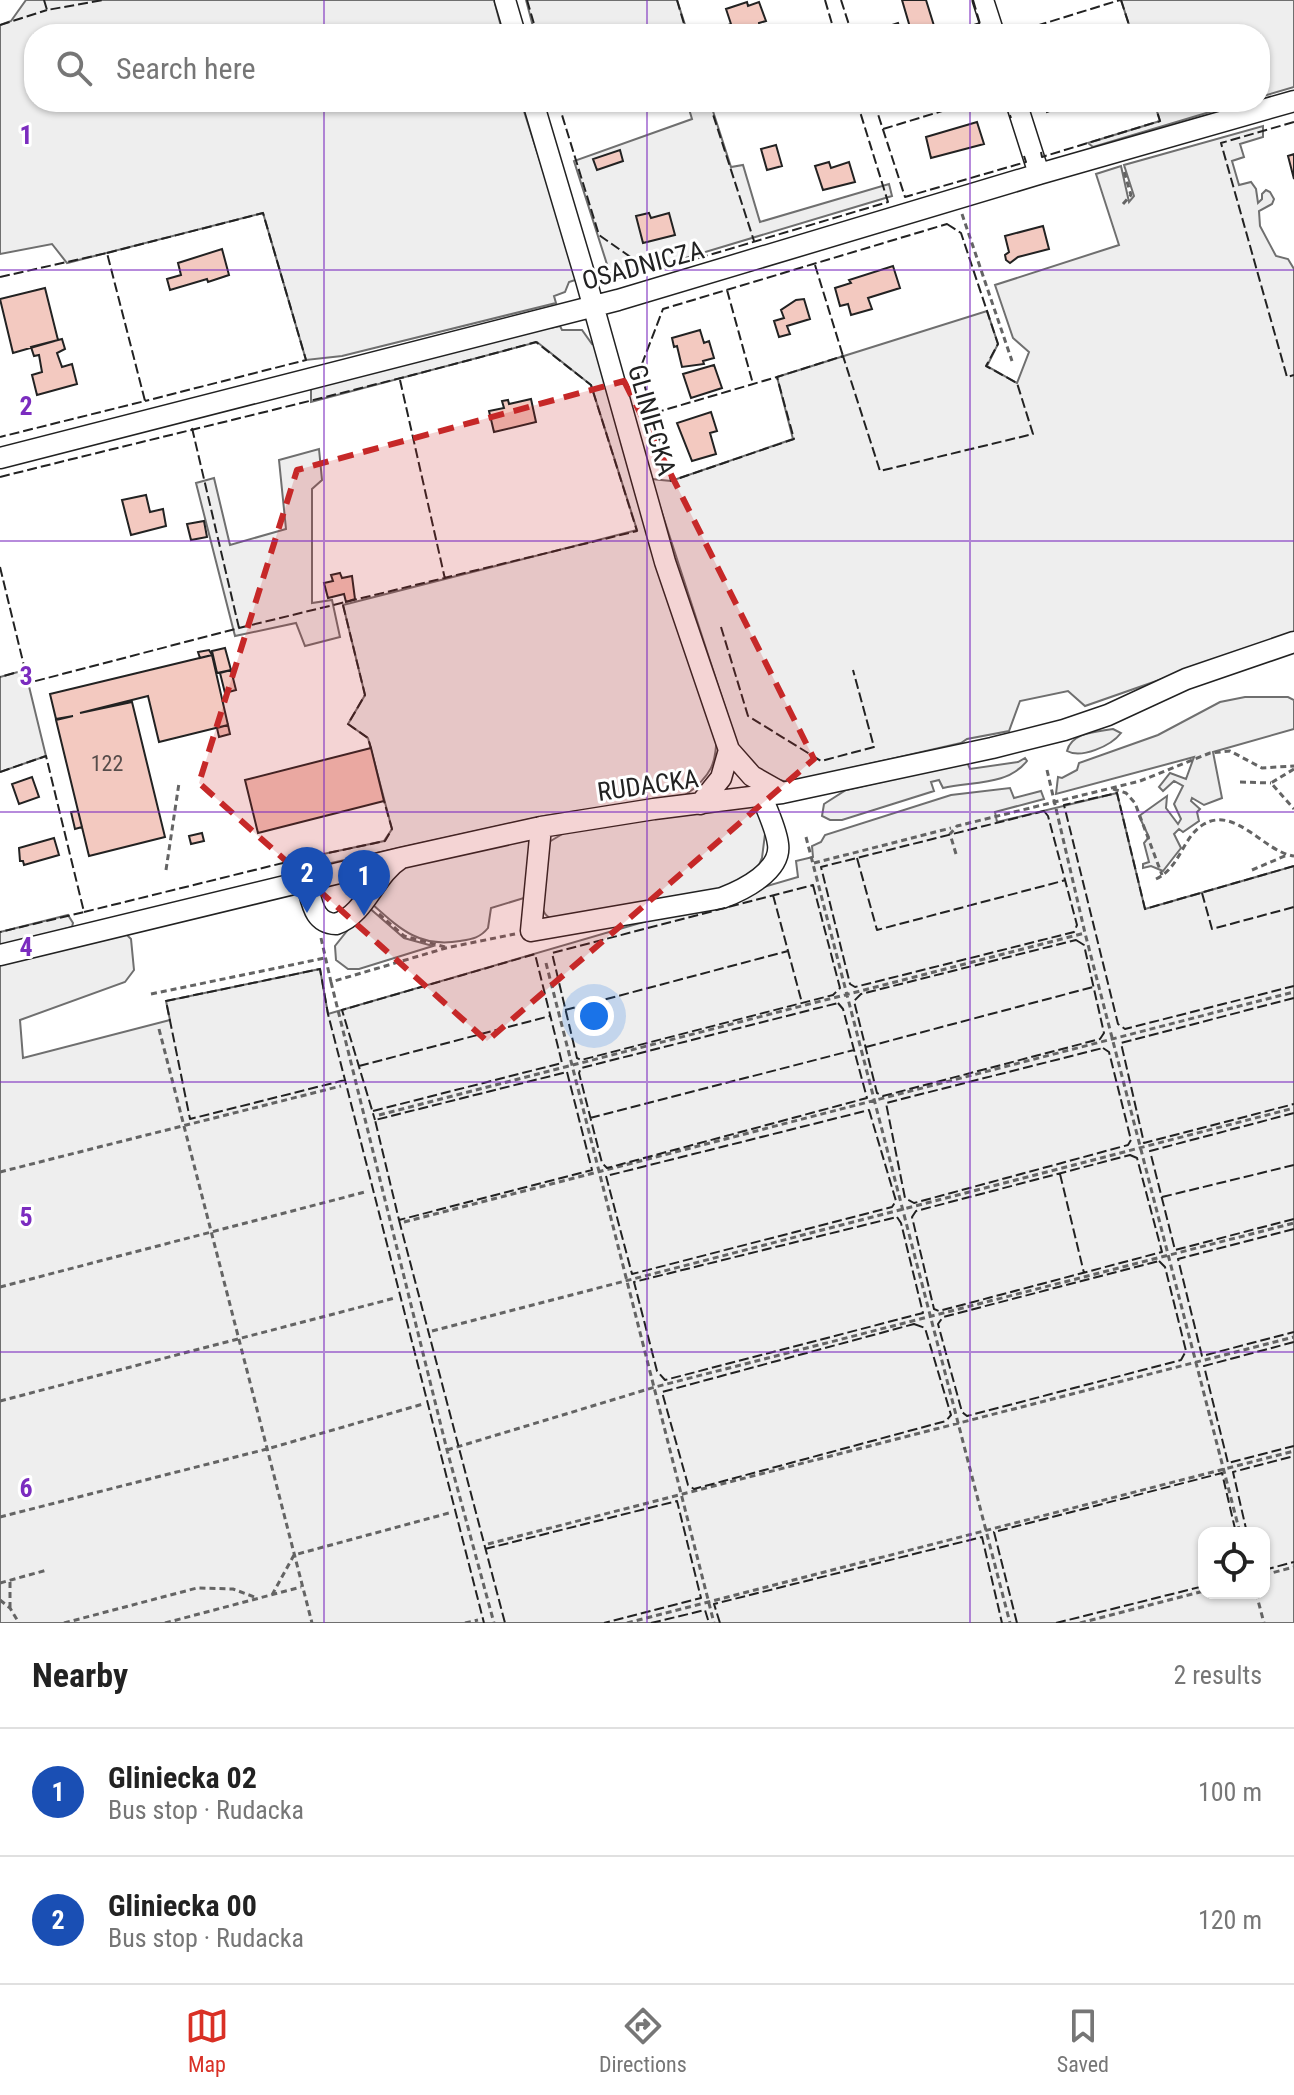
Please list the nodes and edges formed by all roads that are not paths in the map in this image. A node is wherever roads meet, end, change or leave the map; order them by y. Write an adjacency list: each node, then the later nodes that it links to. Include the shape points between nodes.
1 (505, 0): 3 (street)
2 (983, 0): 4 (street)
3 (512, 24)
4 (991, 24)
5 (1294, 101): 6 (street, OSADNICZA)
6 (1270, 108)
7 (536, 112): 11 (street, GLINIECKA)
8 (1019, 112): 10 (street)
9 (1256, 112): 10 (street, OSADNICZA)
10 (1039, 174): 11 (street, OSADNICZA)
11 (593, 307): 12 (street, OSADNICZA); 14 (street, GLINIECKA, via 665,562)
12 (0, 458)
13 (1294, 642): 15 (street, RUDACKA, via 1064,730)
14 (729, 750): 15 (street, GLINIECKA); 16 (street, via 721,778)
15 (772, 794): 16 (street, RUDACKA); 17 (street, via 779,846 774,862 736,892 531,931)
16 (700, 804): 17 (street, RUDACKA)
17 (541, 827): 18 (street, RUDACKA)
18 (401, 858): 19 (street, RUDACKA); 19 (street, via 340,923 317,917)
19 (306, 881): 20 (street, RUDACKA)
20 (0, 955)

